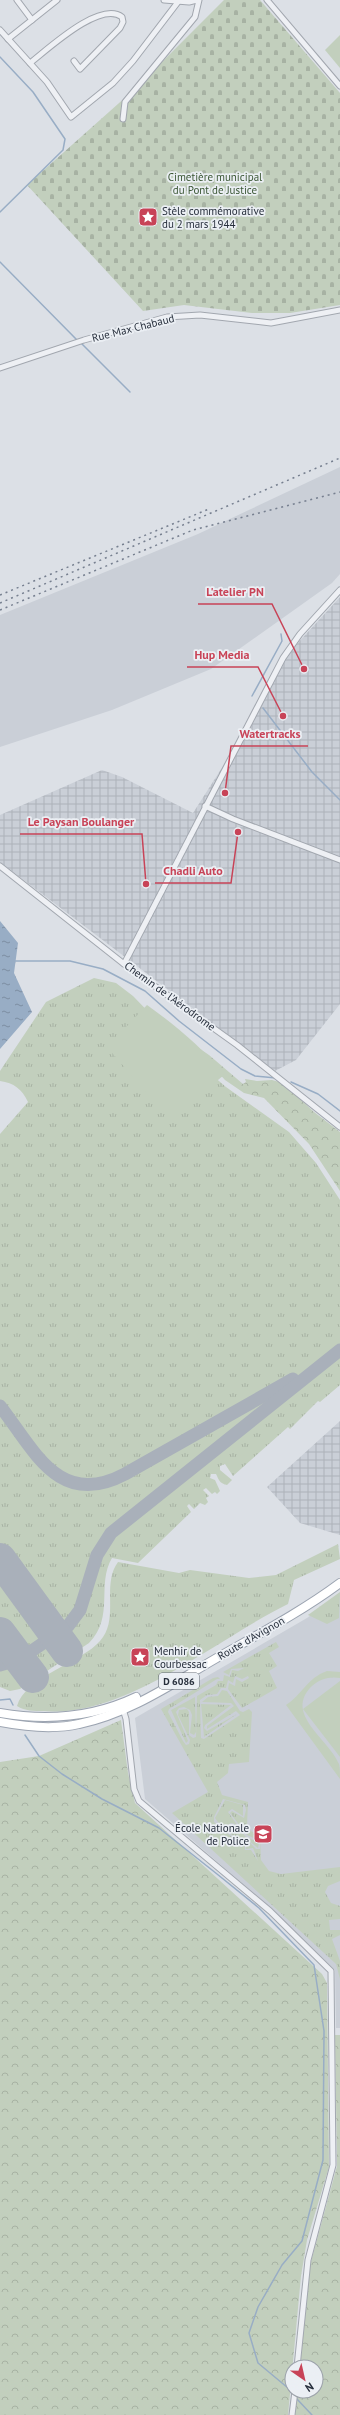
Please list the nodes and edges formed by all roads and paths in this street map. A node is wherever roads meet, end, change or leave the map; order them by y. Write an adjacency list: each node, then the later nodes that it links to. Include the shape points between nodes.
1 (17, 0): 7 (street)
2 (58, 0): 7 (street)
3 (164, 0): 6 (street)
4 (198, 0): 6 (street); 13 (street, via 195,18 125,102)
5 (267, 0): 12 (street)
6 (178, 2): 11 (street, via 113,83 71,117 47,82)
7 (32, 20): 9 (street)
8 (0, 30): 9 (street)
9 (8, 39): 11 (street)
10 (74, 61): 11 (street, via 80,69 91,59 120,28 122,17 113,12 90,18)
11 (30, 63)
12 (340, 86)
13 (123, 119)
14 (340, 310): 15 (street, Rue Max Chabaud, via 271,323 200,315 167,317 83,340)
15 (0, 368)
16 (340, 590): 17 (street, via 300,634 283,658)
17 (205, 806): 18 (street); 20 (street)
18 (340, 860)
19 (0, 866): 20 (street, Chemin de l'Aérodrome)
20 (124, 964): 21 (street, Chemin de l'Aérodrome, via 196,1014)
21 (340, 1127)
22 (340, 1576): 25 (main road, Route d'Avignon / D 6086, via 205,1660 149,1691 119,1704 95,1712 65,1717)
23 (340, 1583): 24 (main road, Route d'Avignon / D 6086, via 250,1639 155,1694)
24 (123, 1709): 26 (main road, Route d'Avignon / D 6086, via 89,1722 66,1726 42,1727); 27 (street, via 134,1789 139,1801 270,1911 331,1971 333,2165 308,2260)
25 (0, 1713)
26 (0, 1722)
27 (298, 2359)
28 (294, 2399): 29 (street)
29 (292, 2415)

